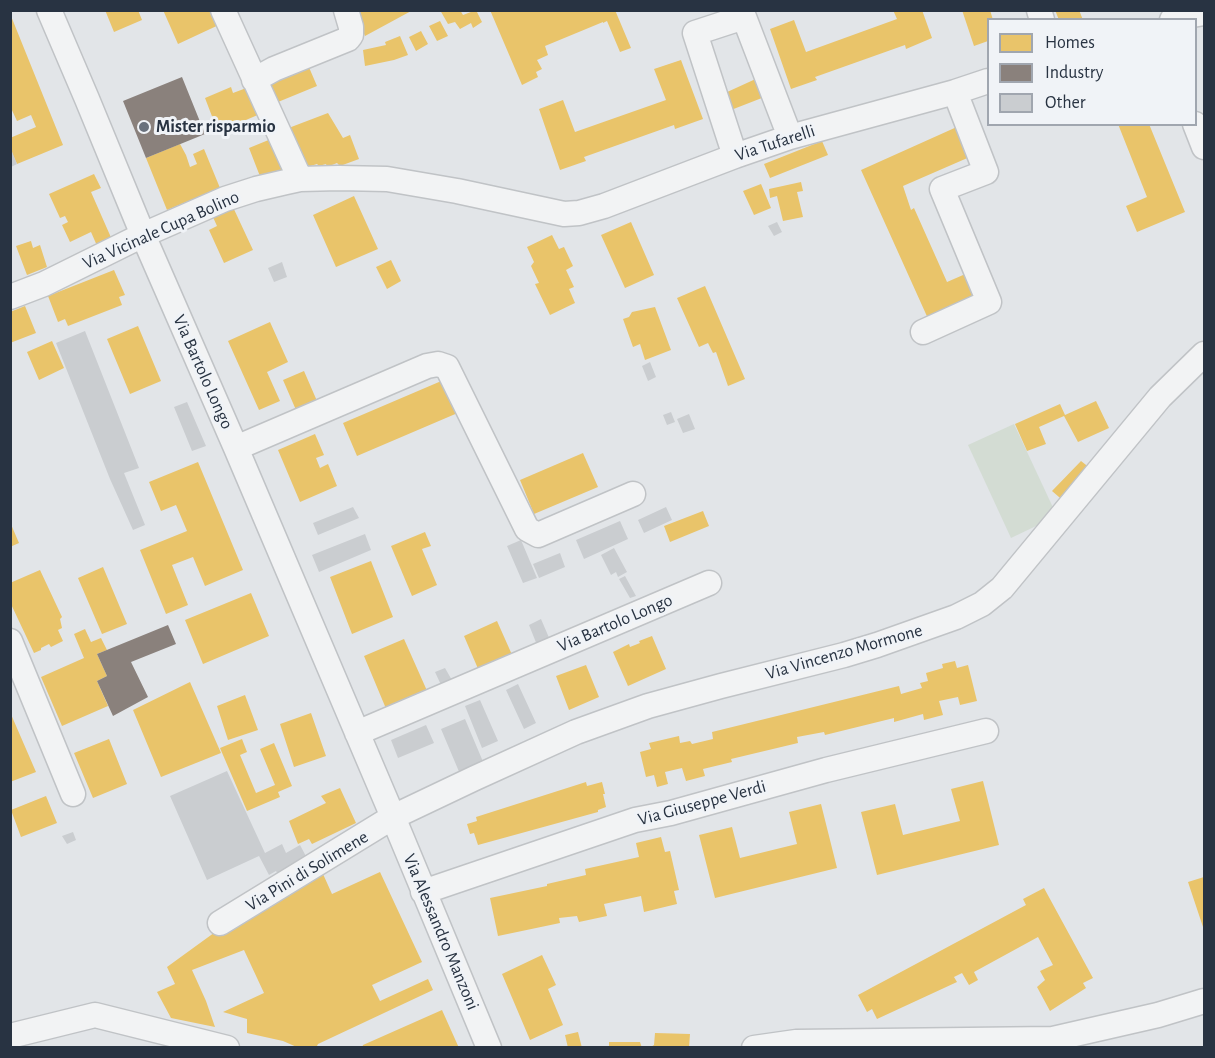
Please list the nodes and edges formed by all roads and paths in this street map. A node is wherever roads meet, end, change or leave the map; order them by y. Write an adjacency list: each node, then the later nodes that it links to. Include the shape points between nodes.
1 (49, 10): 15 (street, Via Bartolo Longo)
2 (223, 10): 6 (street)
3 (346, 10): 6 (street, via 351,27 348,39)
4 (1204, 13): 5 (street)
5 (1176, 18)
6 (254, 80): 13 (street)
7 (987, 81): 8 (street, Via Tufarelli)
8 (955, 92): 10 (street, Via Tufarelli); 17 (street, via 986,172 942,189 989,302)
9 (1196, 126): 11 (street)
10 (790, 137): 12 (street, Via Tufarelli); 12 (street, via 744,17 695,33)
11 (1204, 147)
12 (735, 156): 14 (street, Via Tufarelli, via 604,206)
13 (300, 179): 14 (street, Via Vicinale Cupa Bolino, via 387,179); 15 (street, Via Vicinale Cupa Bolino, via 225,199)
14 (564, 214)
15 (142, 235): 16 (street, Via Vicinale Cupa Bolino); 19 (street, Via Bartolo Longo)
16 (10, 297)
17 (923, 332)
18 (1204, 354): 26 (street, Via Vincenzo Mormone, via 1160,397 1002,588 982,604 956,617 844,655 648,706 576,732)
19 (236, 448): 20 (street, via 438,364 447,367 527,529 538,535); 24 (street, Via Bartolo Longo)
20 (633, 494)
21 (709, 583): 24 (street, Via Bartolo Longo)
22 (10, 641): 25 (street)
23 (986, 731): 27 (street, Via Giuseppe Verdi, via 635,820)
24 (357, 733): 26 (street, Via Bartolo Longo)
25 (73, 794)
26 (393, 817): 27 (street, Via Alessandro Manzoni); 28 (street, Via Pini di Solimene)
27 (423, 892): 32 (street, Via Alessandro Manzoni)
28 (220, 923)
29 (1204, 1001): 33 (street, via 1053,1039 796,1042)
30 (10, 1036): 31 (street, via 95,1015)
31 (227, 1047)
32 (489, 1047)
33 (754, 1047)

